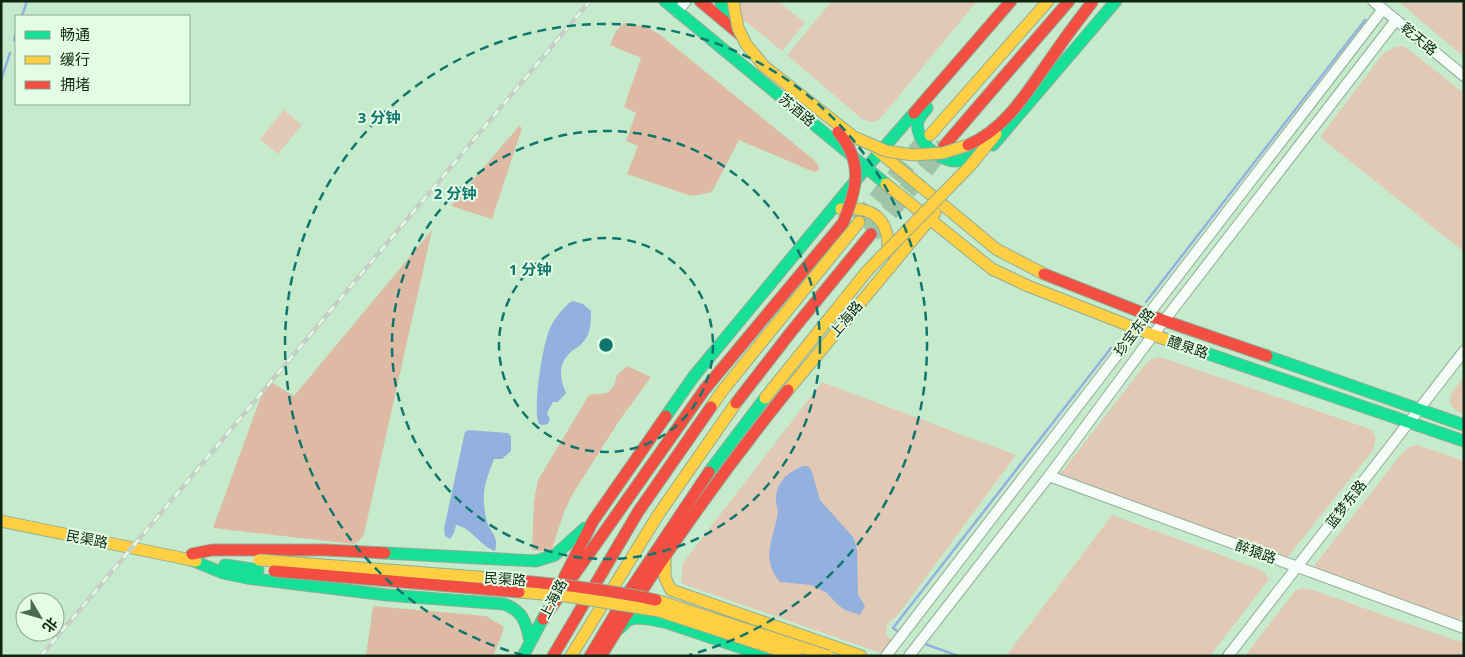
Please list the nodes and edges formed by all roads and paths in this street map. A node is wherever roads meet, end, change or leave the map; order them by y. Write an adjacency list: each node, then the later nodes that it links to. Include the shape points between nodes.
1 (686, 1): 13 (street)
2 (721, 1): 15 (main road)
3 (733, 1): 19 (main road, bridge, via 738,28 746,44 764,66)
4 (1011, 1): 16 (main road, 上海路)
5 (1048, 1): 21 (main road)
6 (1069, 1): 22 (main road)
7 (1093, 1): 20 (main road, bridge)
8 (1116, 1): 18 (main road, 上海路)
9 (1373, 1): 12 (street, 乾天路)
10 (668, 2): 13 (main road, 苏酒路)
11 (705, 3): 15 (main road, 苏酒路)
12 (1383, 10): 14 (street, 乾天路); 31 (street, 珍宝东路)
13 (677, 12): 24 (main road, 苏酒路)
14 (1396, 20): 17 (street, 乾天路); 32 (street, 珍宝东路)
15 (724, 21): 23 (main road, 苏酒路)
16 (986, 30): 18 (main road, via 920,117 918,128 924,142 939,158 964,161 972,157); 23 (main road, 上海路)
17 (1464, 76)
18 (1047, 83): 25 (main road, 上海路)
19 (787, 85): 20 (main road, bridge, via 854,137 886,151 913,155 944,153 974,142 995,128); 47 (main road, bridge, via 844,138 853,152 855,192 843,223 705,389)
20 (1018, 105): 54 (main road, bridge, via 982,152 883,254 836,308 727,446 679,514)
21 (930, 136)
22 (944, 146)
23 (880, 152): 24 (main road, 上海路); 25 (main road, 苏酒路)
24 (866, 168): 26 (main road, 苏酒路); 29 (main road, 上海路)
25 (943, 204): 26 (main road, 上海路); 31 (main road, 醴泉路, via 996,250 1036,271)
26 (929, 220): 30 (main road, 上海路); 33 (main road, 醴泉路, via 992,268 1028,286)
27 (859, 222): 52 (main road, 上海路, via 723,390 638,512)
28 (871, 234): 53 (main road, via 714,434 622,569)
29 (786, 265): 30 (main road, via 840,209 853,207 870,212 888,231 888,253); 42 (main road, 上海路, via 694,376)
30 (852, 313): 43 (main road, 上海路, via 757,427)
31 (1148, 315): 32 (main road, 醴泉路); 33 (street, 珍宝东路)
32 (1166, 320): 34 (street, 珍宝东路); 36 (main road, 醴泉路)
33 (1138, 328): 34 (main road, 醴泉路); 60 (street, 珍宝东路)
34 (1154, 335): 37 (main road, 醴泉路); 40 (street, 珍宝东路)
35 (1464, 351): 36 (street, 蓝梦东路)
36 (1419, 409): 37 (street, 蓝梦东路); 38 (main road, 醴泉路)
37 (1410, 422): 39 (main road, 醴泉路); 46 (street, 蓝梦东路)
38 (1464, 425)
39 (1464, 441)
40 (1049, 476): 46 (street, 醉猿路); 61 (street, 珍宝东路)
41 (1, 521): 44 (main road, 民渠路)
42 (593, 521): 44 (main road, via 555,555 536,561 326,550 212,550); 47 (main road, 上海路)
43 (665, 555): 50 (main road, 上海路); 59 (main road, via 663,575 670,590)
44 (191, 557): 45 (main road, 民渠路); 49 (main road, via 223,573 247,578 387,595 504,604 518,608 526,620)
45 (259, 565): 57 (main road, 民渠路, bridge, via 638,606); 58 (main road, 民渠路, bridge, via 572,584 668,602)
46 (1298, 567): 48 (street, 醉猿路); 62 (street, 蓝梦东路)
47 (543, 619): 49 (main road, 上海路)
48 (1464, 628)
49 (530, 641): 51 (main road, 上海路)
50 (609, 642): 55 (main road, 上海路); 56 (main road, via 628,620 637,618 668,623)
51 (523, 656)
52 (553, 656)
53 (571, 656)
54 (590, 656)
55 (601, 656)
56 (766, 656)
57 (796, 656)
58 (828, 656)
59 (861, 656)
60 (886, 656)
61 (909, 656)
62 (1228, 656)

